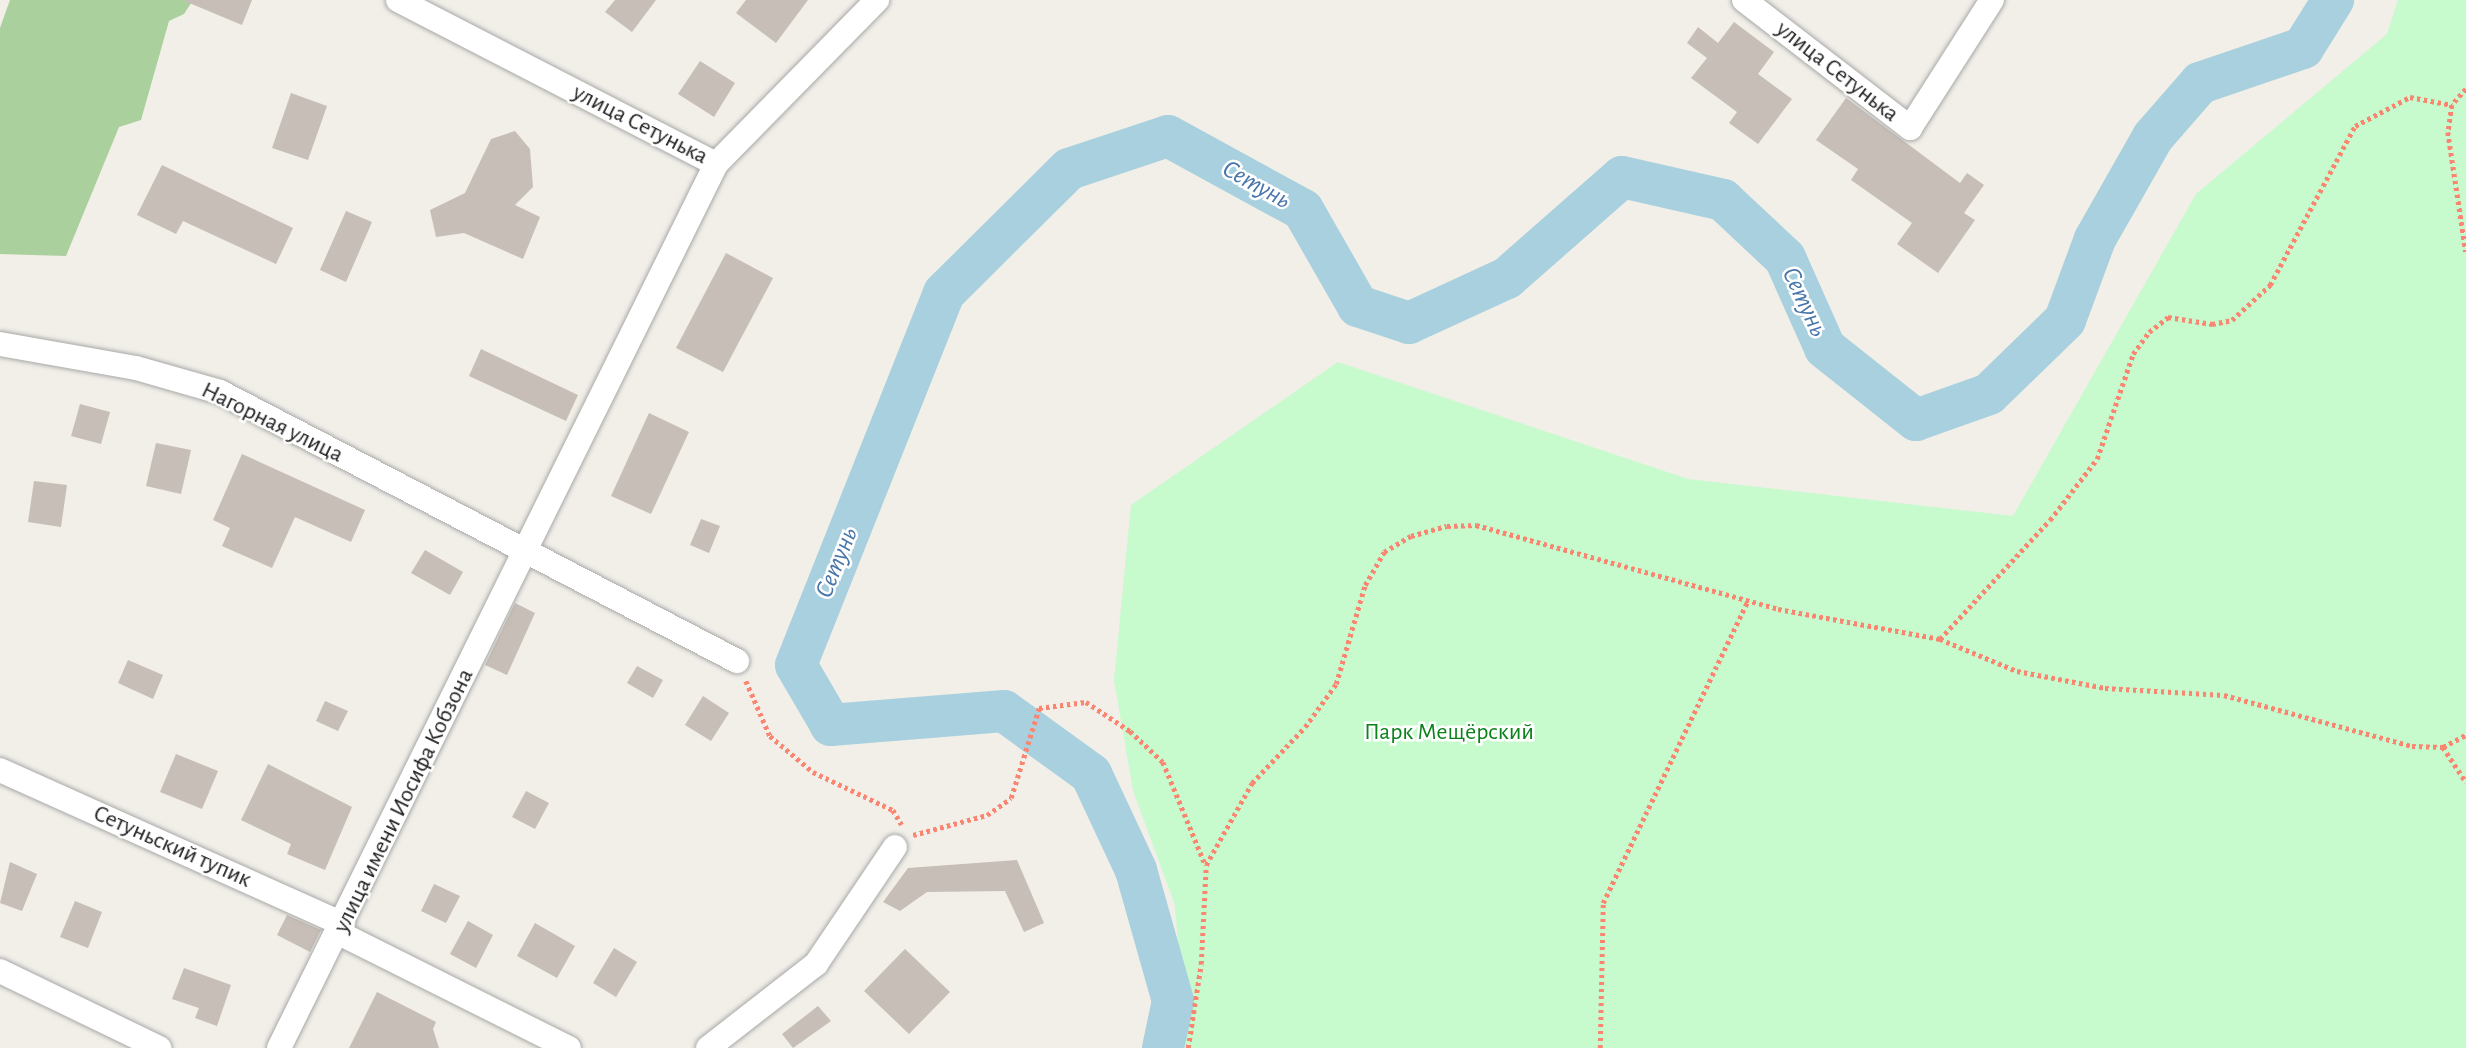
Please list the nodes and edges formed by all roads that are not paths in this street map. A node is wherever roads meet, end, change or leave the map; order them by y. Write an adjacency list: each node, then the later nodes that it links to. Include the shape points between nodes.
1 (398, 0): 5 (street, улица Сетунька)
2 (877, 0): 5 (street, улица Сетунька)
3 (1744, 0): 4 (street, улица Сетунька, via 1910,128)
4 (1992, 0)
5 (716, 164): 7 (street, улица имени Иосифа Кобзона)
6 (0, 344): 7 (street, Нагорная улица, via 136,368 220,392)
7 (526, 552): 8 (street, Нагорная улица); 11 (street, улица имени Иосифа Кобзона)
8 (737, 661)
9 (0, 769): 11 (street, Сетуньский тупик)
10 (902, 841): 16 (street, via 816,964)
11 (341, 929): 14 (street, улица имени Иосифа Кобзона); 15 (street, Сетуньский тупик)
12 (0, 971): 13 (street)
13 (159, 1048)
14 (279, 1048)
15 (569, 1048)
16 (708, 1048)

